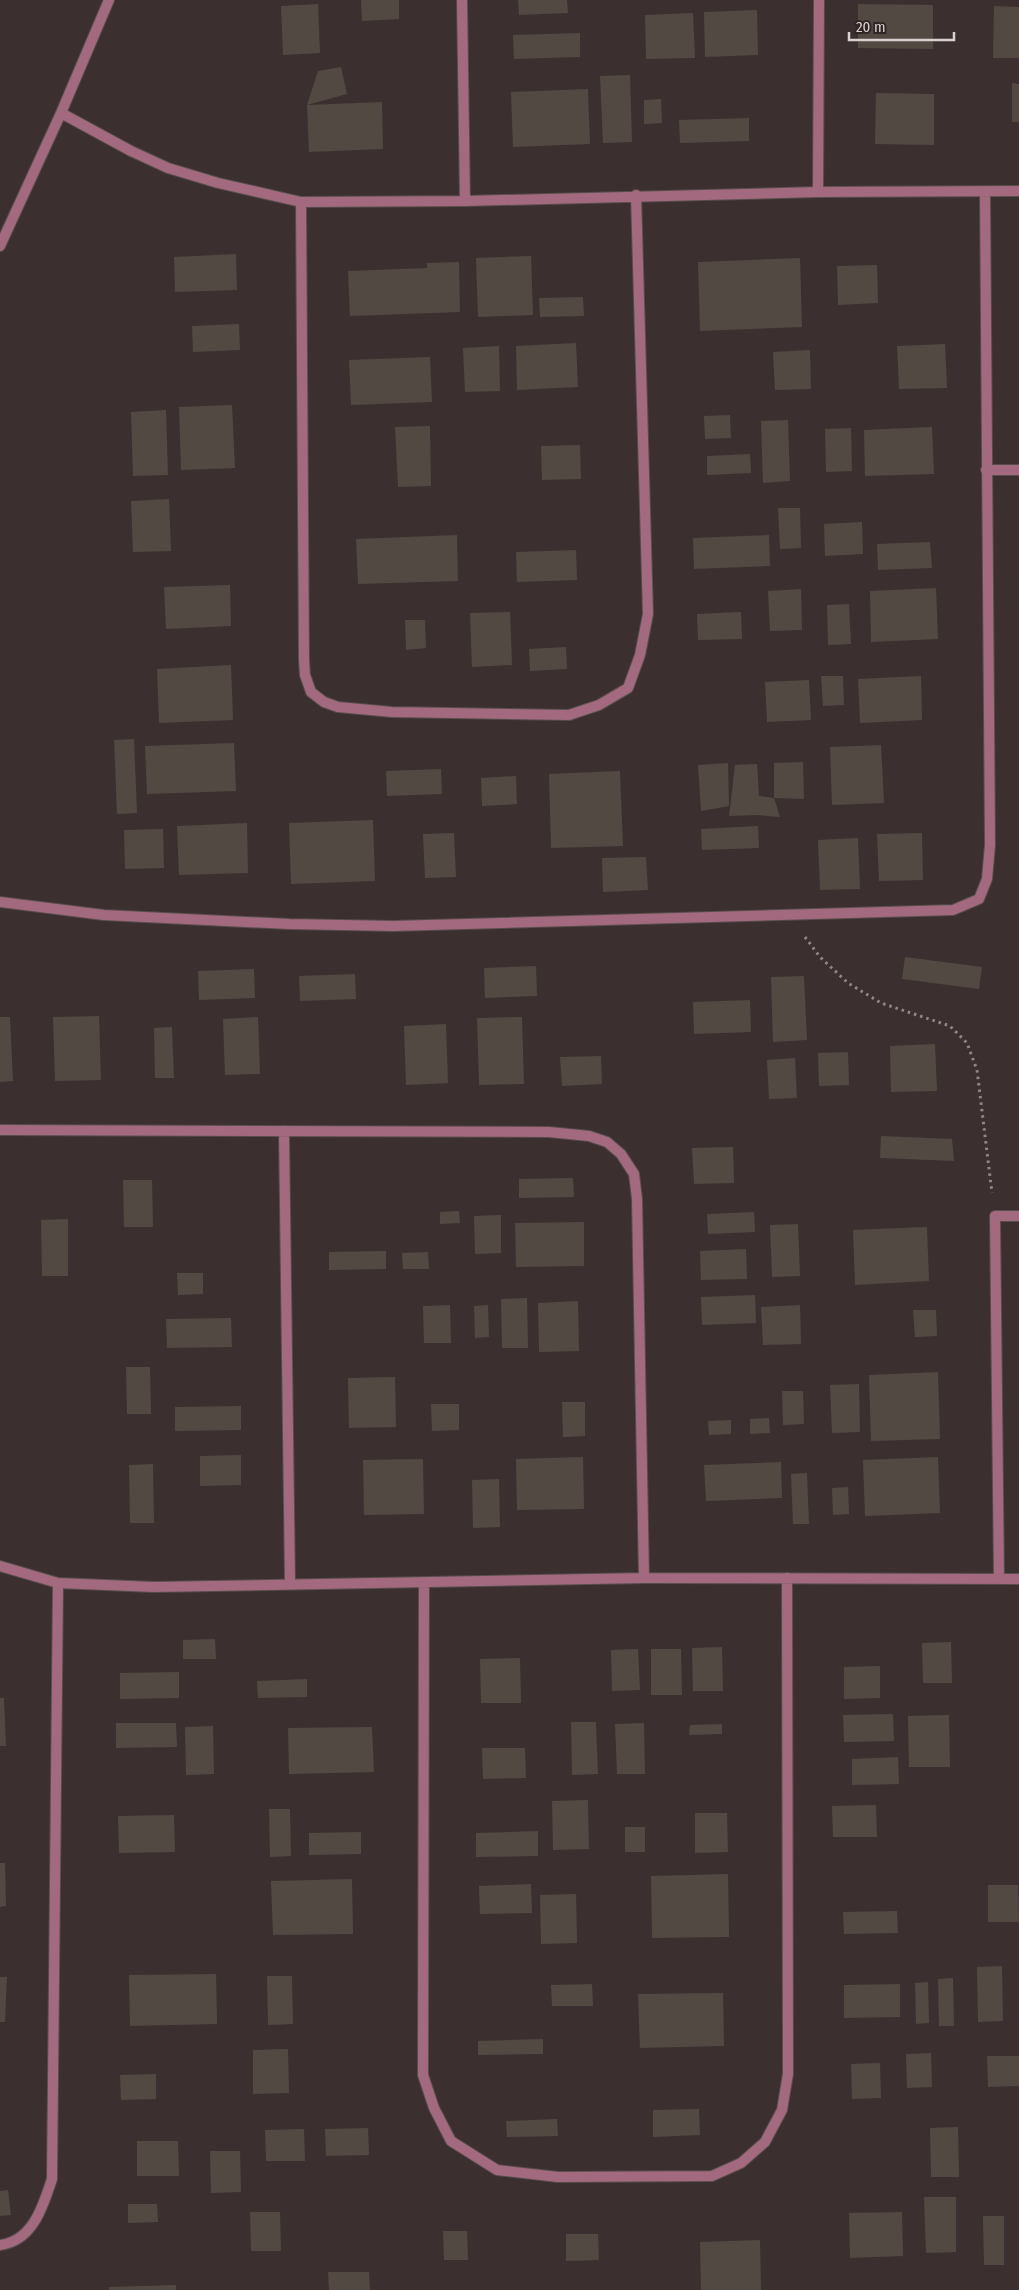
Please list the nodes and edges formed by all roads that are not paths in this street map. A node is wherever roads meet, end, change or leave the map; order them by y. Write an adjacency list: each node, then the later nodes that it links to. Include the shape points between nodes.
1 (109, 0): 4 (street)
2 (462, 0): 9 (street)
3 (819, 0): 6 (street)
4 (61, 113): 10 (street, via 168,168 218,184); 11 (street)
5 (1019, 191): 7 (street)
6 (818, 192): 7 (street); 8 (street)
7 (985, 192): 12 (street)
8 (636, 195): 9 (street); 10 (street, via 648,614 640,655 628,688 599,705 569,715 392,712 338,707 311,692 304,660)
9 (465, 201): 10 (street)
10 (301, 202)
11 (0, 246)
12 (986, 470): 13 (street); 14 (street, via 990,845 987,879 979,899 953,910 393,926 104,915)
13 (1019, 470)
14 (0, 902)
15 (0, 1130): 16 (street)
16 (284, 1131): 19 (street, via 550,1132 598,1139 621,1154 634,1174 637,1199); 23 (street)
17 (1019, 1216): 21 (street, via 995,1216)
18 (0, 1566): 25 (street)
19 (644, 1578): 20 (street); 24 (street)
20 (787, 1578): 21 (street); 24 (street, via 788,2074 782,2110 765,2142 742,2163 712,2176 558,2177 497,2170 451,2141 434,2108 423,2075)
21 (999, 1578): 22 (street)
22 (1019, 1579)
23 (290, 1583): 24 (street); 25 (street, via 154,1587)
24 (424, 1583)
25 (58, 1584): 26 (street, via 52,2179 41,2212 27,2233)
26 (0, 2245)

